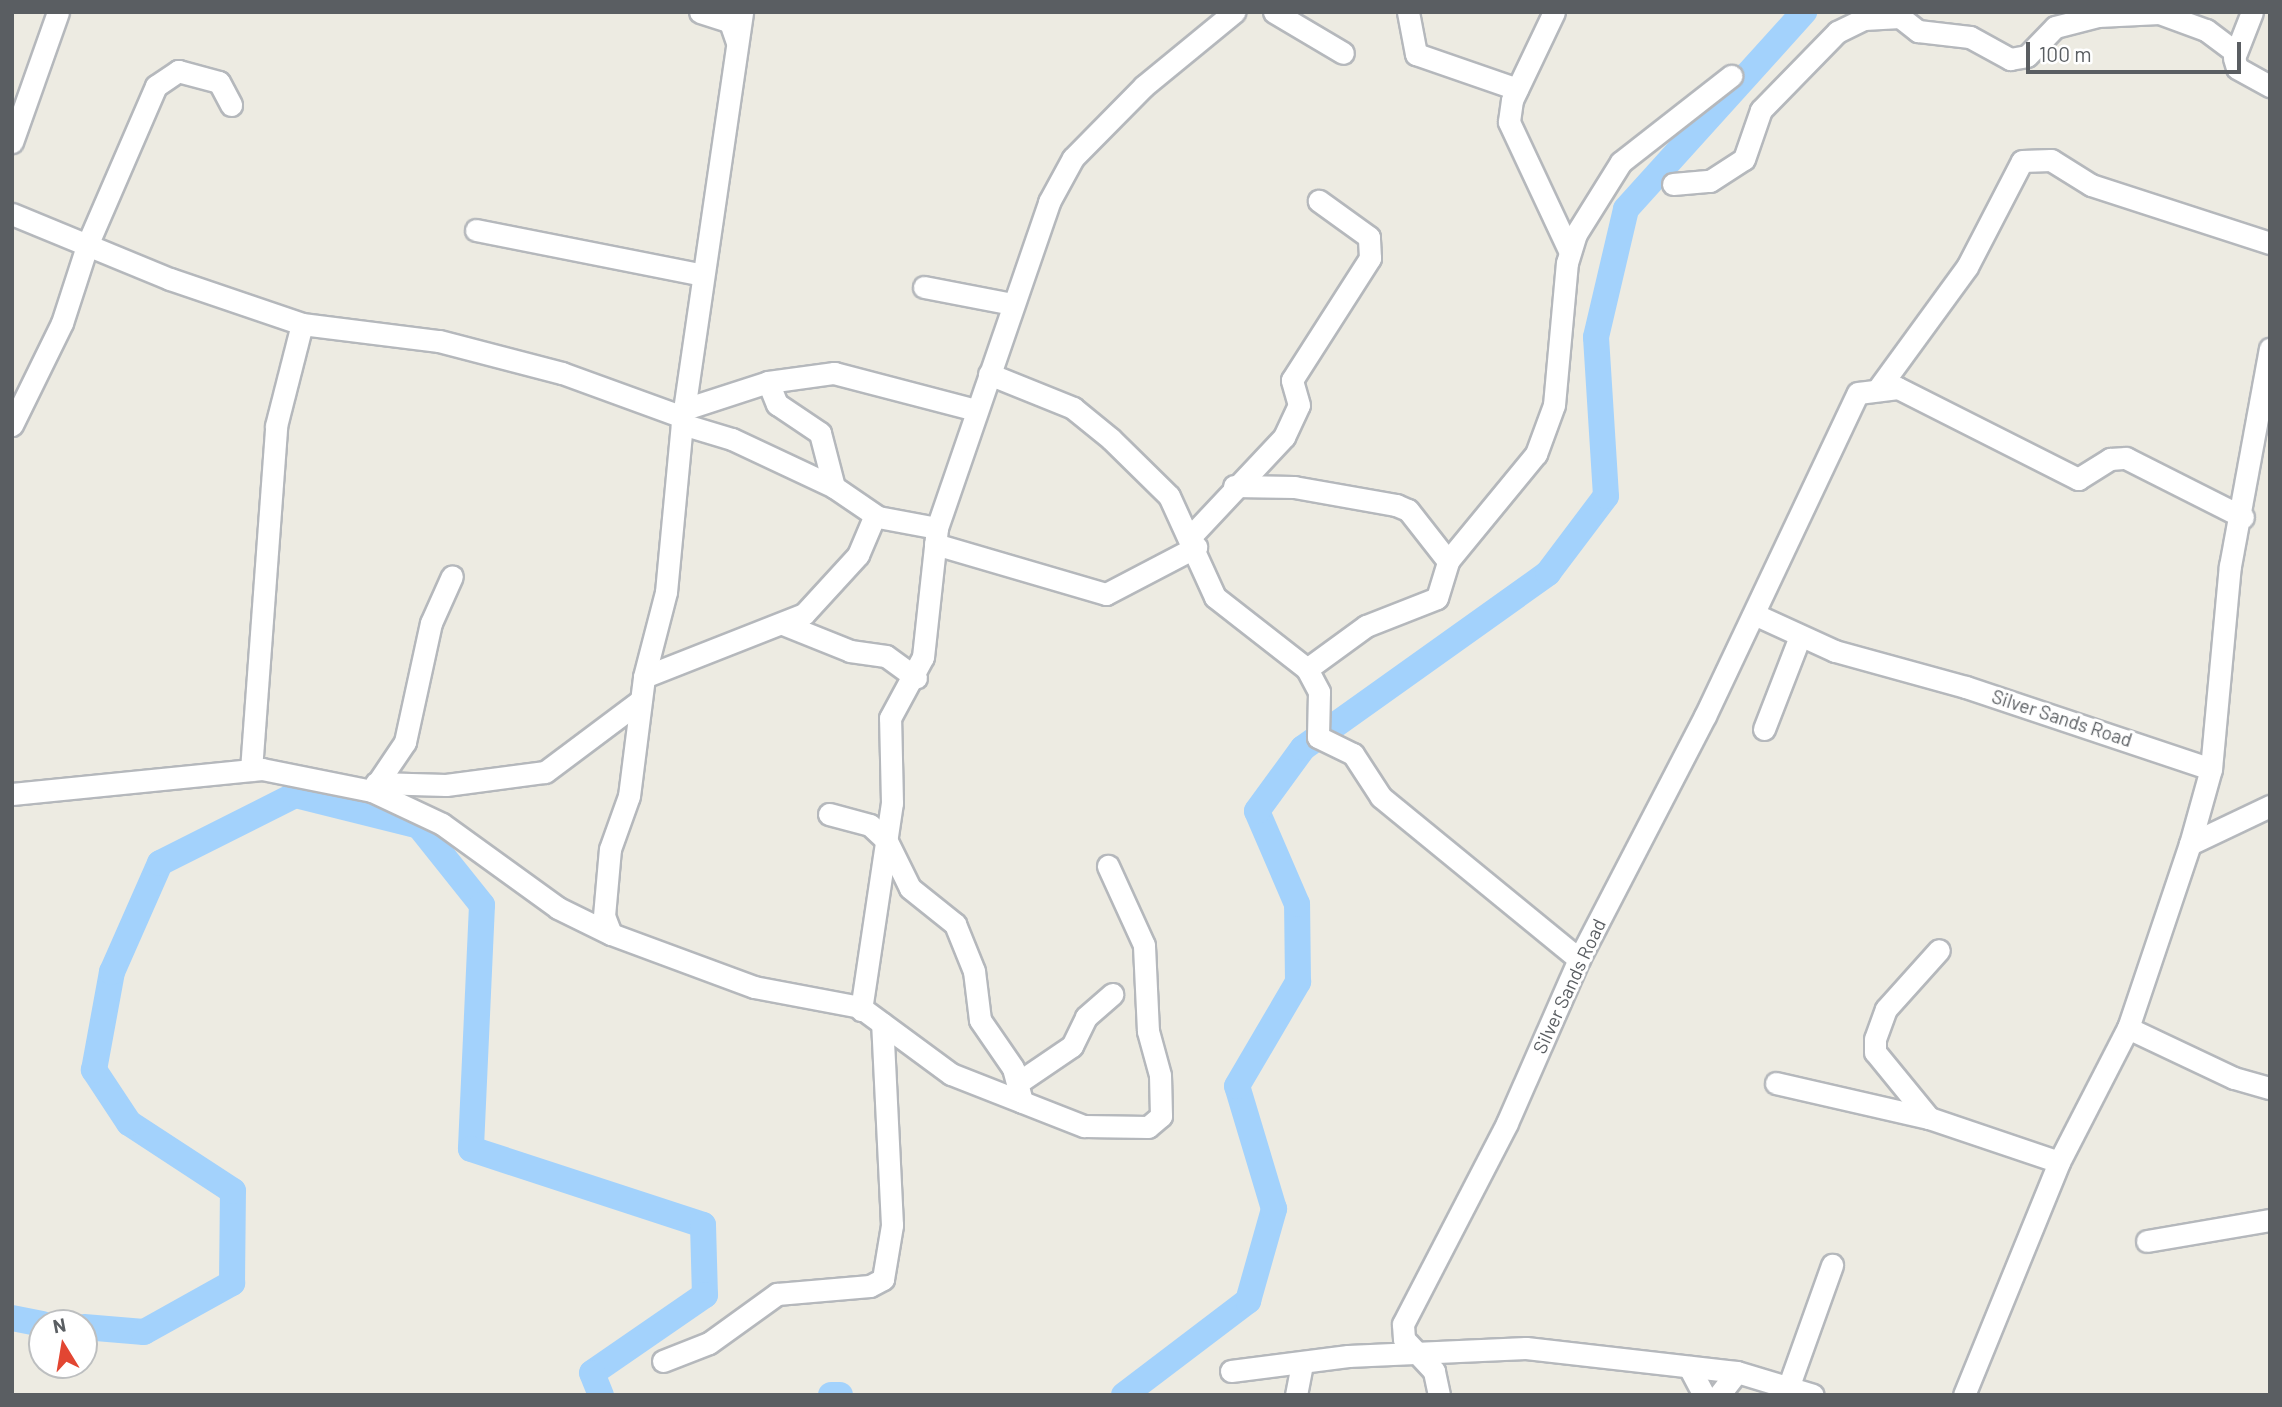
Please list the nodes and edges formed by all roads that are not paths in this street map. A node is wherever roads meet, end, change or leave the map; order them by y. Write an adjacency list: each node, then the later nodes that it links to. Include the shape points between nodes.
1 (58, 12): 16 (street)
2 (700, 12): 9 (street, via 730,22)
3 (742, 12): 9 (street)
4 (1234, 12): 26 (street, via 1144,86 1073,158 1049,202)
5 (1274, 12): 11 (street)
6 (1408, 12): 14 (street, via 1416,54)
7 (1554, 12): 14 (street)
8 (2252, 12): 10 (street)
9 (737, 44): 24 (street)
10 (2234, 50): 13 (street, via 2237,68); 17 (street, via 2206,30 2159,13 2098,16 2055,27 2027,56 2010,59 1970,37 1918,31 1900,17 1864,19 1837,33 1761,110 1744,159 1710,181)
11 (1343, 53)
12 (1731, 76): 23 (street, via 1621,162)
13 (2270, 86)
14 (1517, 89): 23 (street, via 1508,111 1511,131)
15 (231, 105): 21 (street, via 219,82 178,71 162,79)
16 (12, 142)
17 (1673, 184)
18 (1319, 201): 35 (street, via 1360,228 1371,253 1292,380 1297,417)
19 (12, 214): 21 (street)
20 (476, 230): 24 (street)
21 (88, 243): 27 (street); 34 (street, via 62,323)
22 (2270, 243): 31 (street, Silver Sands Road, via 2091,185 2051,160 2032,157 2011,174 1967,267)
23 (1569, 250): 41 (street, via 1562,357 1536,454)
24 (703, 275): 33 (street)
25 (924, 286): 26 (street)
26 (1012, 304): 29 (street)
27 (302, 324): 33 (street, via 439,341 562,373); 52 (street, via 276,426)
28 (2270, 349): 38 (street, via 2252,417)
29 (989, 373): 32 (street); 40 (street, via 1073,408 1169,496)
30 (768, 382): 32 (street, via 834,373); 33 (street); 36 (street, via 777,404 820,433)
31 (1872, 389): 38 (street, via 1898,388 2073,478 2084,479 2110,459 2126,457); 43 (street, Silver Sands Road, via 1851,400)
32 (976, 410): 39 (street)
33 (684, 416): 36 (street); 47 (street, via 666,592)
34 (12, 425)
35 (1234, 486): 40 (street); 41 (street, via 1294,487 1396,505 1408,510)
36 (834, 487): 37 (street)
37 (875, 515): 39 (street); 44 (street, via 837,583)
38 (2243, 517): 51 (street, via 2230,566)
39 (936, 536): 40 (street, via 1106,594); 48 (street, via 926,642)
40 (1193, 542): 46 (street, via 1215,597)
41 (1448, 561): 46 (street, via 1437,598 1366,626)
42 (452, 576): 53 (street, via 431,623 405,742)
43 (1754, 614): 45 (street, Silver Sands Road); 62 (street, Silver Sands Road)
44 (783, 624): 47 (street); 48 (street, via 850,652 886,656)
45 (1800, 636): 50 (street); 51 (street, Silver Sands Road)
46 (1307, 669): 62 (street, via 1319,692 1318,737 1353,754 1381,797)
47 (643, 677): 49 (street)
48 (916, 678): 57 (street, via 888,732 892,803)
49 (640, 701): 53 (street, via 545,772 446,785); 60 (street, via 629,796 610,849 604,916)
50 (1764, 729)
51 (2211, 769): 58 (street)
52 (251, 770): 53 (street, via 300,772); 54 (street)
53 (374, 787): 60 (street, via 442,824 558,908)
54 (12, 794)
55 (2270, 806): 58 (street)
56 (829, 814): 57 (street, via 870,825)
57 (884, 836): 64 (street); 69 (street, via 910,888 955,925 974,971 983,1029)
58 (2190, 844): 66 (street)
59 (1108, 866): 69 (street, via 1144,945 1161,1116 1148,1127 1084,1126)
60 (611, 934): 64 (street, via 754,988)
61 (1939, 950): 70 (street, via 1886,1009 1875,1039 1875,1052)
62 (1579, 959): 75 (street, Silver Sands Road, via 1507,1123 1403,1324 1404,1339)
63 (1112, 994): 69 (street, via 1086,1017 1072,1046)
64 (861, 1010): 65 (street)
65 (882, 1023): 69 (street, via 951,1074); 76 (street, via 892,1225 883,1279 870,1286 778,1294 709,1343)
66 (2128, 1028): 68 (street, via 2234,1078); 71 (street)
67 (1776, 1083): 70 (street)
68 (2270, 1088)
69 (1021, 1093)
70 (1929, 1118): 71 (street)
71 (2059, 1162): 87 (street)
72 (2270, 1220): 73 (street)
73 (2147, 1241)
74 (1832, 1265): 81 (street)
75 (1420, 1357): 77 (street, via 1348,1356); 78 (street, via 1526,1348); 83 (street, Silver Sands Road, via 1434,1371)
76 (663, 1361)
77 (1302, 1364): 79 (street); 82 (street)
78 (1689, 1367): 80 (street); 84 (street)
79 (1231, 1371)
80 (1737, 1372): 81 (street); 85 (street)
81 (1788, 1388): 86 (street)
82 (1296, 1395)
83 (1439, 1395)
84 (1704, 1395)
85 (1719, 1395)
86 (1813, 1395)
87 (1964, 1395)

